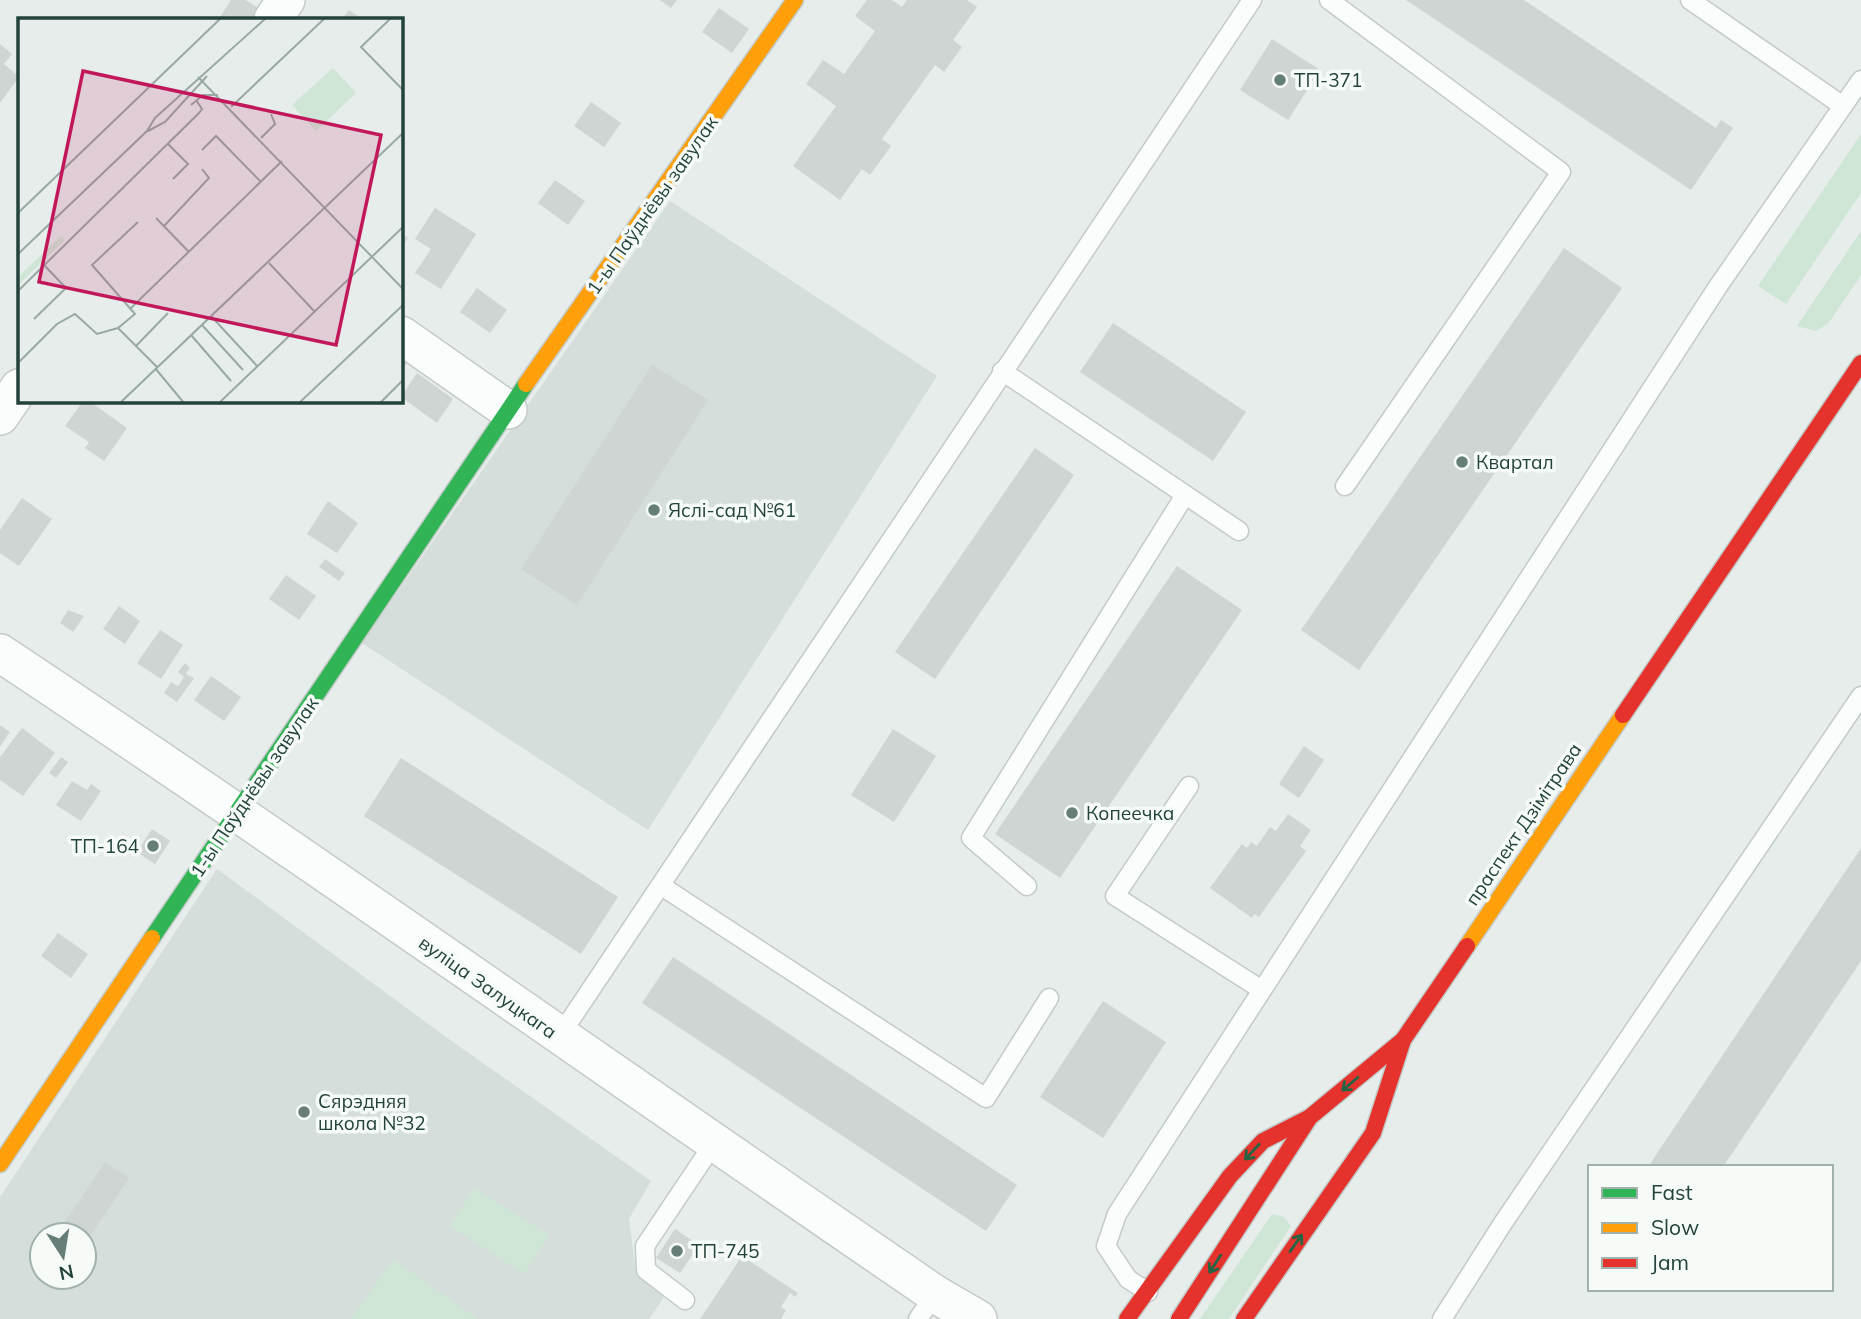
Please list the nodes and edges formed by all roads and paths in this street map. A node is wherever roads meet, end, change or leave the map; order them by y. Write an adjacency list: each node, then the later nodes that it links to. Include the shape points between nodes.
1 (286, 0): 6 (street)
2 (1252, 0): 11 (lane)
3 (1329, 0): 15 (lane, via 1561,172)
4 (1690, 0): 8 (lane)
5 (782, 5): 13 (main road, 1-ы Паўднёвы завулак)
6 (274, 18)
7 (1861, 80): 8 (lane)
8 (1843, 106): 24 (lane, via 1717,288)
9 (402, 336): 13 (street)
10 (1861, 363): 27 (main road, праспект Дзімітрава)
11 (1002, 371): 16 (lane); 23 (lane)
12 (18, 389): 14 (street)
13 (508, 410): 21 (main road, 1-ы Паўднёвы завулак)
14 (0, 416)
15 (1345, 486)
16 (1185, 495): 17 (lane); 22 (lane, via 971,838)
17 (1239, 531)
18 (0, 653): 21 (street, вуліца Залуцкага)
19 (1861, 696): 38 (lane)
20 (1189, 786): 24 (lane, via 1115,896)
21 (237, 811): 26 (street, вуліца Залуцкага); 30 (main road, 1-ы Паўднёвы завулак)
22 (1027, 886)
23 (663, 887): 25 (lane, via 986,1098); 26 (lane)
24 (1262, 990): 31 (lane, via 1117,1214 1106,1246 1128,1279)
25 (1049, 998)
26 (559, 1037): 29 (street, вуліца Залуцкага)
27 (1403, 1040): 28 (main road, one-way to 28); 37 (main road, праспект Дзімітрава, one-way to 27, via 1373,1133)
28 (1310, 1118): 31 (main road, one-way to 31, via 1263,1141 1230,1176); 36 (main road, one-way to 36)
29 (713, 1143): 32 (lane, via 645,1246 646,1270); 33 (street, вуліца Залуцкага)
30 (0, 1164)
31 (1148, 1292): 35 (main road)
32 (685, 1300)
33 (926, 1307): 34 (street, вуліца Залуцкага)
34 (978, 1319)
35 (1127, 1319)
36 (1179, 1319)
37 (1244, 1319)
38 (1442, 1319)

